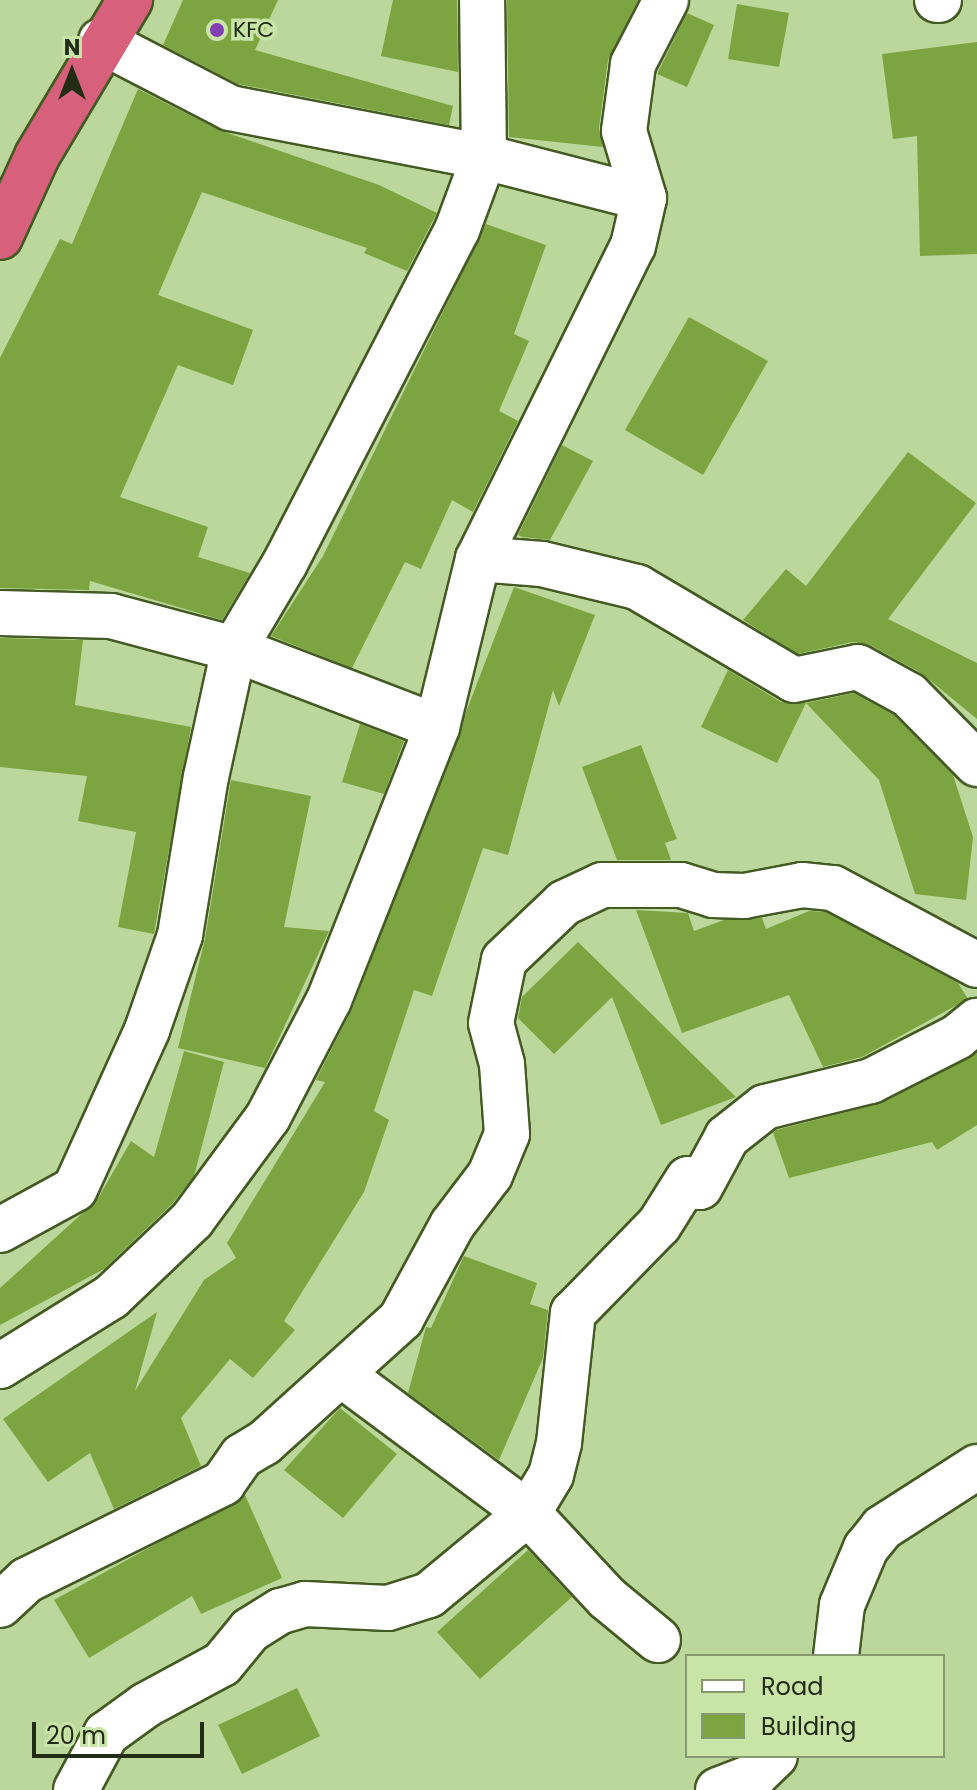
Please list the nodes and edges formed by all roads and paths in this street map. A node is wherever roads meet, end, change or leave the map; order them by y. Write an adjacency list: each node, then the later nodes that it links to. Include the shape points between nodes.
1 (130, 0): 4 (highway)
2 (482, 0): 5 (street)
3 (666, 0): 6 (street, via 633,64 624,131)
4 (101, 41): 5 (street, via 230,108); 7 (highway, via 37,156)
5 (484, 157): 6 (street); 10 (street, via 457,230 285,563)
6 (644, 198): 8 (street, via 633,246)
7 (0, 237)
8 (478, 559): 11 (street); 12 (street, via 542,564 637,587 794,680 858,667 909,695)
9 (0, 613): 10 (street, via 111,616)
10 (234, 649): 11 (street); 15 (street, via 180,935 147,1030 75,1189)
11 (437, 727): 16 (street, via 329,1000 268,1117 192,1220 111,1297)
12 (977, 764)
13 (977, 965): 17 (street, via 833,888 802,885 744,896 713,895 681,885 602,885 564,903 504,960 491,1023 502,1064 507,1134 490,1175 436,1250 401,1319)
14 (977, 1021): 19 (street, via 957,1037 871,1081 765,1107 727,1137 700,1187 688,1179 659,1225 573,1313 559,1443 551,1475)
15 (0, 1230)
16 (0, 1366)
17 (342, 1375): 19 (street); 20 (street, via 242,1456 223,1483 27,1580)
18 (977, 1467): 22 (street, via 882,1528 866,1548 842,1605)
19 (528, 1513): 21 (street, via 607,1598); 24 (street, via 429,1595 388,1608 305,1604 260,1624 222,1664 146,1705 106,1734)
20 (0, 1605)
21 (658, 1640)
22 (836, 1654)
23 (773, 1758): 25 (street, via 754,1776)
24 (76, 1790)
25 (718, 1790)

